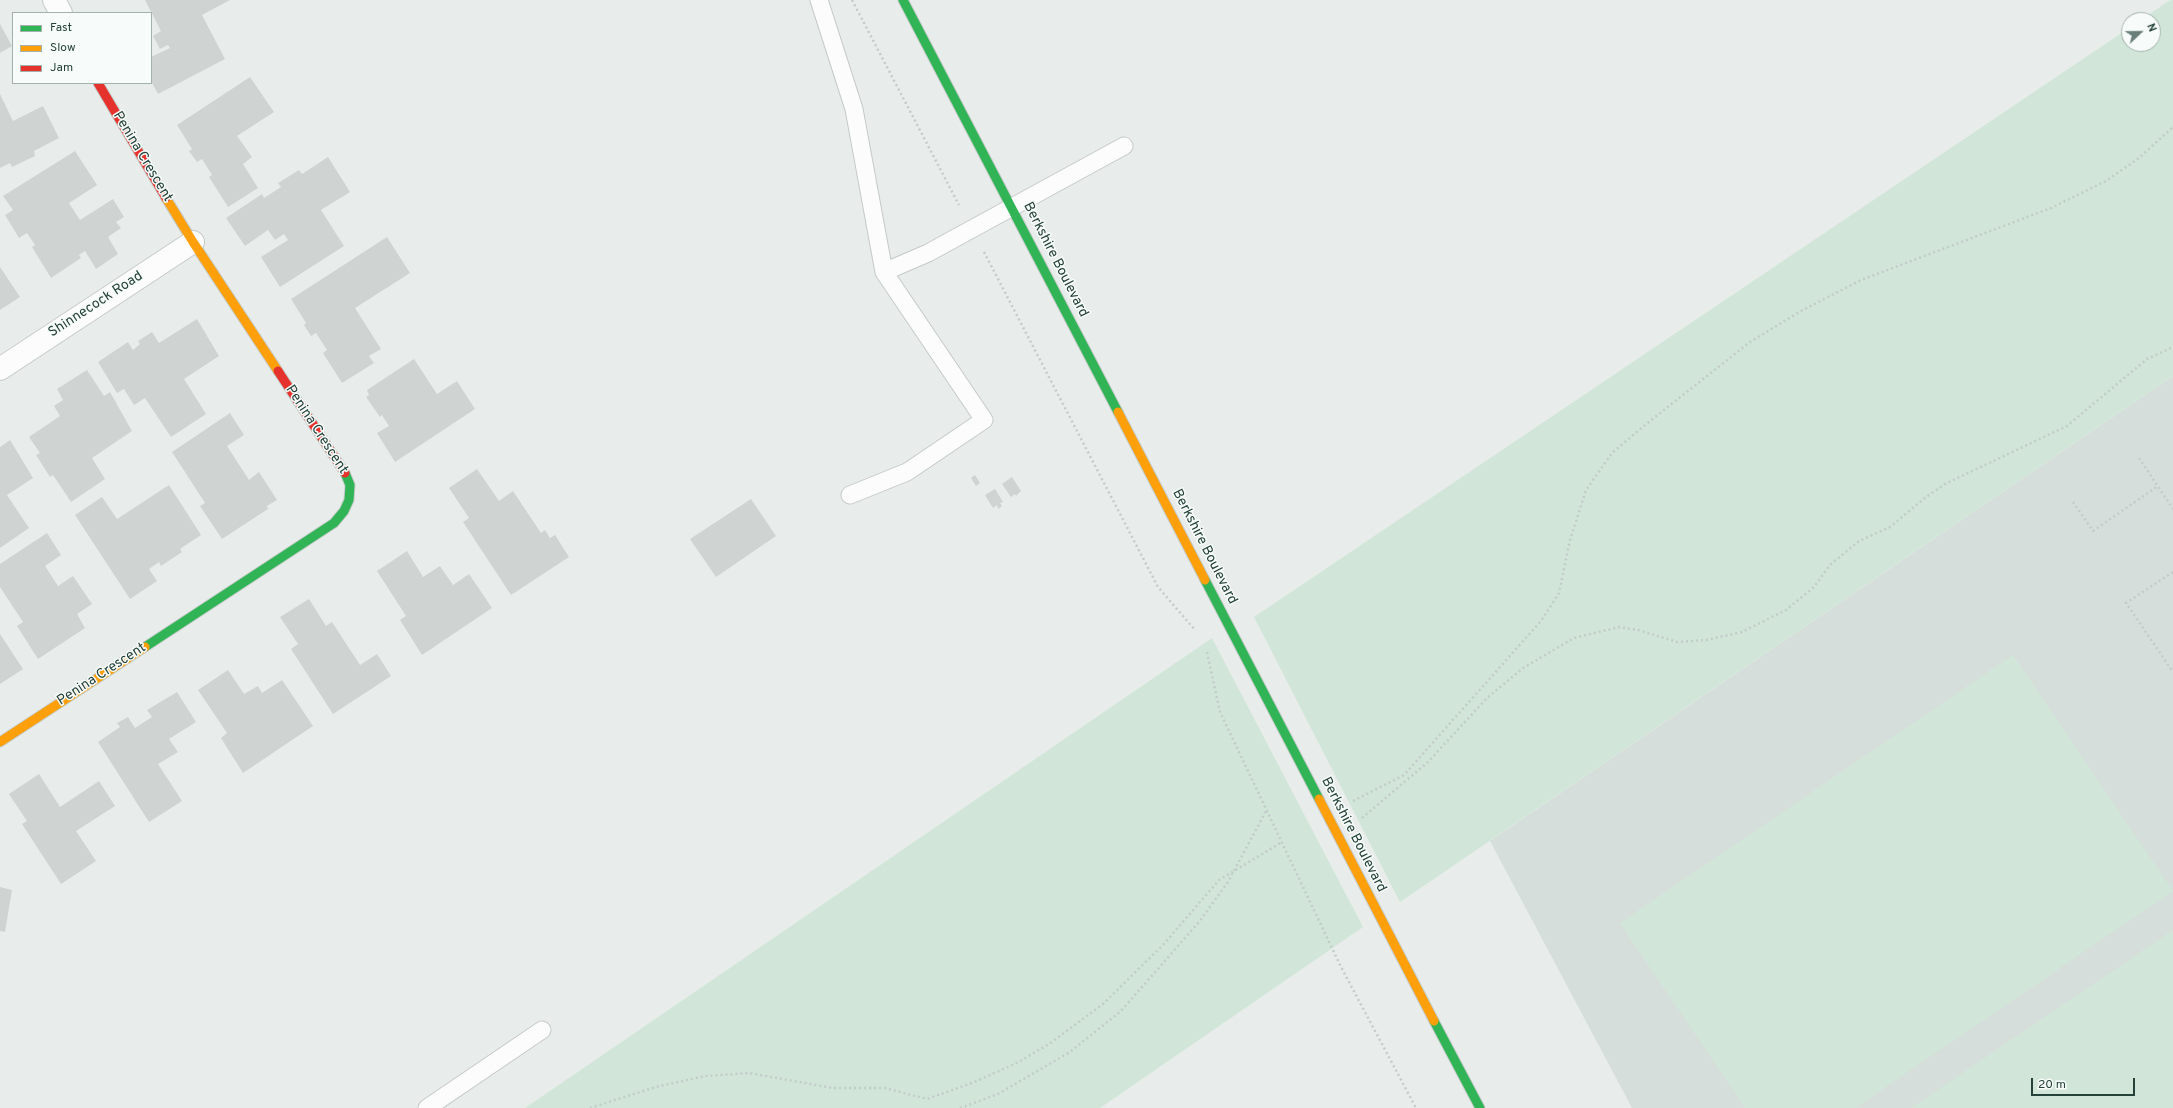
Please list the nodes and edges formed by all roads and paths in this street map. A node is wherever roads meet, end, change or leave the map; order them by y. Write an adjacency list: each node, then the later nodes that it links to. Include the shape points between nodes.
1 (54, 0): 5 (street)
2 (819, 0): 12 (lane, via 854,109)
3 (852, 0): 10 (path)
4 (903, 0): 9 (street, Berkshire Boulevard)
5 (60, 12)
6 (99, 84): 11 (street, Penina Crescent)
7 (2173, 127): 25 (path, via 2139,158 2106,181 2051,208 1862,280 1801,311 1750,342 1645,425 1612,453 1586,490 1570,540 1559,593 1541,621 1404,775)
8 (1124, 146): 9 (lane)
9 (1011, 206): 10 (lane); 35 (street, Berkshire Boulevard)
10 (972, 229): 12 (lane, via 928,253); 21 (path, via 1158,587)
11 (193, 242): 14 (street, Shinnecock Road); 24 (street, Penina Crescent, via 345,473 350,486 349,500 334,523)
12 (884, 272): 17 (lane, via 984,420 907,472)
13 (2173, 346): 27 (path, via 2147,359 2067,426 1945,484 1926,496 1890,527 1860,541 1842,555 1830,565 1814,587 1786,610 1742,632 1706,640 1678,642 1619,627 1574,638 1523,668 1487,698 1428,762)
14 (0, 368)
15 (2139, 458): 16 (path)
16 (2158, 486): 18 (path, via 2093,530); 19 (path)
17 (850, 495)
18 (2073, 502)
19 (2173, 509)
20 (2173, 572): 23 (path, via 2126,603)
21 (1197, 633)
22 (1205, 648): 26 (path, via 1210,659 1220,712)
23 (2173, 672)
24 (0, 742)
25 (1348, 804)
26 (1266, 810): 28 (path); 29 (path)
27 (1357, 822)
28 (1282, 842): 29 (path); 34 (path, via 1341,968)
29 (1234, 871): 32 (path, via 1219,880 1163,945 1103,1004 1049,1044 1015,1064 972,1083 927,1099 885,1088 832,1088 749,1073 705,1076 656,1087); 33 (path, via 1199,922 1121,1011 1070,1052 998,1094)
30 (542, 1030): 31 (lane)
31 (427, 1108)
32 (590, 1108)
33 (960, 1108)
34 (1416, 1108)
35 (1480, 1108)

